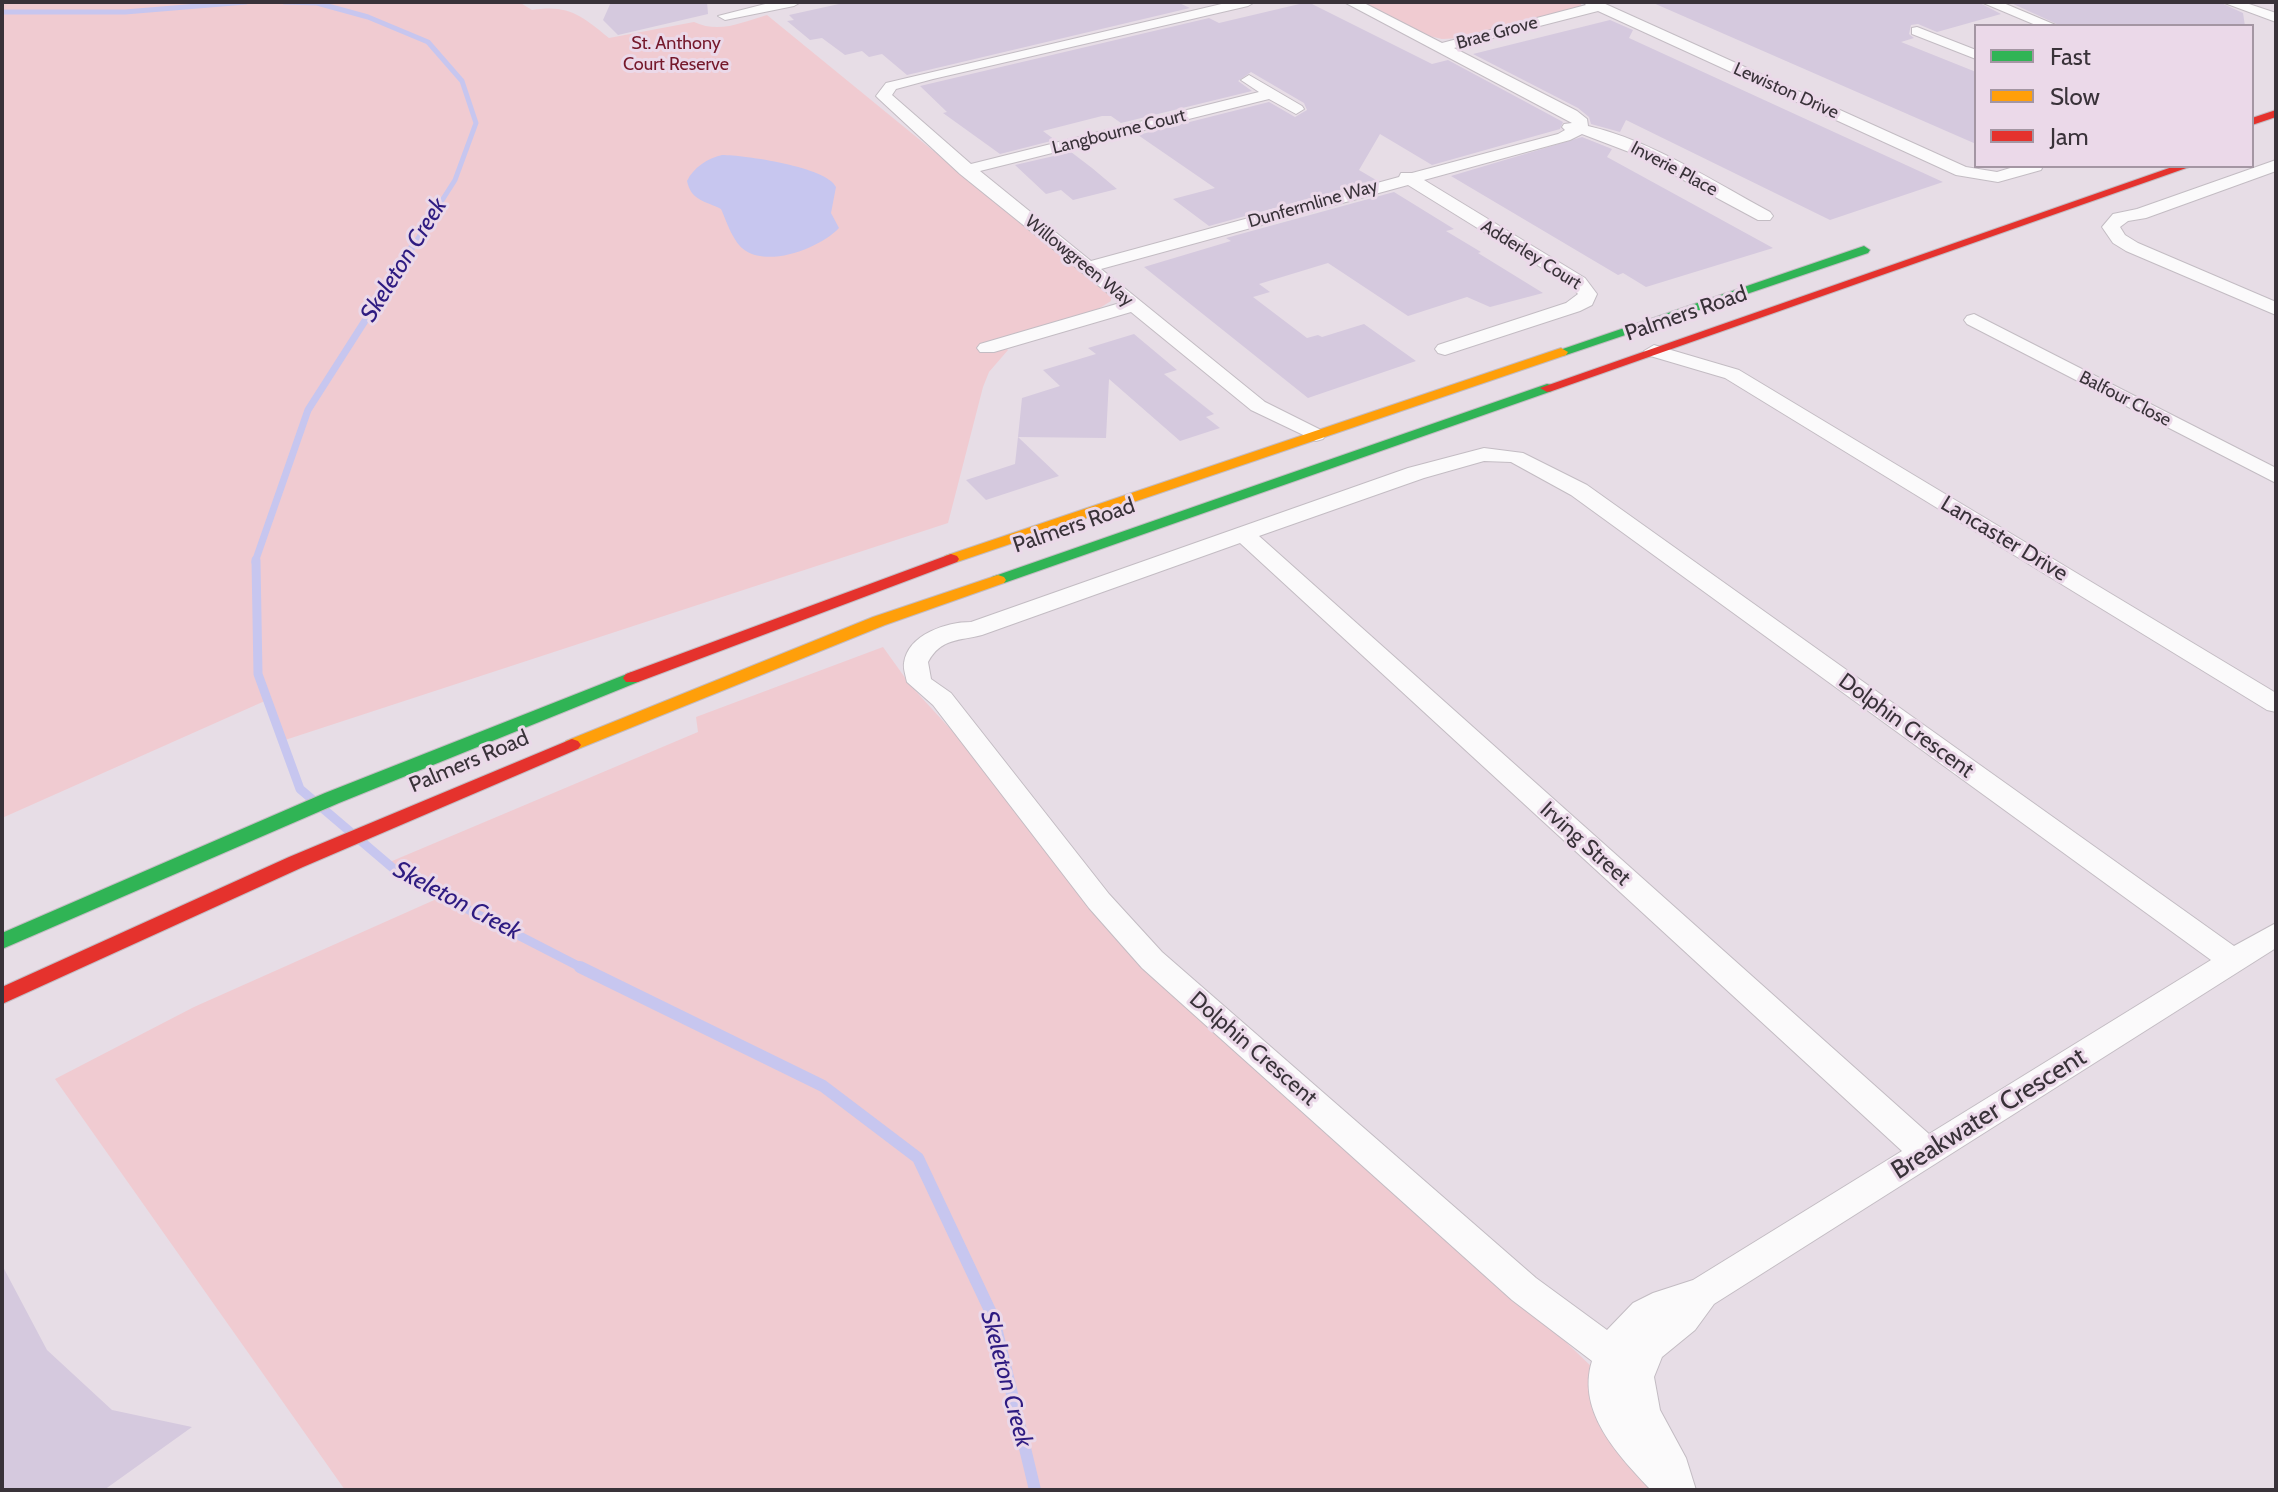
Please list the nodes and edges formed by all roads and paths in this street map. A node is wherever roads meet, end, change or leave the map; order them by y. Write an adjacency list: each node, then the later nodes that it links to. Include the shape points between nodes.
1 (794, 2): 7 (street)
2 (1248, 2): 24 (street, Willowgreen Way, via 881,88 901,114)
3 (1351, 2): 13 (street)
4 (1988, 2): 9 (street)
5 (2229, 2): 8 (street)
6 (1594, 4): 13 (street, Brae Grove); 22 (street, Lewiston Drive, via 1952,166 1984,176)
7 (725, 16)
8 (2276, 18)
9 (2038, 24)
10 (1917, 31): 12 (street)
11 (1974, 41): 12 (street)
12 (1955, 46): 14 (street)
13 (1442, 47): 20 (street, via 1578,118)
14 (1974, 54)
15 (1249, 80): 16 (street)
16 (1271, 94): 17 (street); 24 (street, Langbourne Court)
17 (1296, 109)
18 (2276, 113): 19 (main road)
19 (2254, 121)
20 (1575, 128): 25 (street, Dunfermline Way, via 1564,137); 26 (street, Inverie Place, via 1623,142 1758,220)
21 (2276, 165): 30 (street, via 2140,214 2123,230 2164,258)
22 (2028, 168)
23 (2180, 168): 36 (main road, Palmers Road)
24 (966, 170): 28 (street, Willowgreen Way)
25 (1407, 177): 28 (street, Dunfermline Way); 35 (street, Adderley Court, via 1587,289 1588,298 1580,305)
26 (1786, 213)
27 (1887, 242): 34 (main road, Palmers Road)
28 (1089, 267): 29 (street, Willowgreen Way)
29 (1134, 305): 33 (street); 42 (street, Willowgreen Way)
30 (2276, 309)
31 (1974, 320): 45 (street, Balfour Close)
32 (1454, 325): 35 (street)
33 (1026, 336): 37 (street); 40 (street)
34 (1606, 337): 36 (street, Lancaster Drive); 43 (main road, Palmers Road)
35 (1475, 339): 38 (street, Adderley Court)
36 (1680, 341): 39 (main road, Palmers Road); 41 (street, Lancaster Drive, via 1706,352)
37 (987, 348)
38 (1445, 349)
39 (1654, 351): 41 (street, Lancaster Drive); 51 (main road, Palmers Road, via 879,621 483,781)
40 (1046, 354)
41 (1732, 374): 47 (street, Lancaster Drive)
42 (1258, 406): 43 (street, Willowgreen Way); 44 (street, Willowgreen Way)
43 (1316, 435): 44 (main road, Palmers Road)
44 (1283, 447): 49 (main road, Palmers Road, via 892,580 458,745)
45 (2276, 477)
46 (1244, 535): 50 (street, Dolphin Crescent, via 1481,453 1500,452 1536,464); 52 (street, Irving Street); 53 (street, Dolphin Crescent, via 973,630 934,664 942,699 1099,901 1152,960 1524,1289)
47 (2276, 704)
48 (2276, 934): 50 (street, Breakwater Crescent)
49 (2, 941)
50 (2233, 961): 52 (street, Breakwater Crescent)
51 (2, 996)
52 (1927, 1153): 53 (street, Breakwater Crescent, via 1702,1293 1688,1313)
53 (1625, 1362): 54 (street, via 1637,1401)
54 (1680, 1490)

